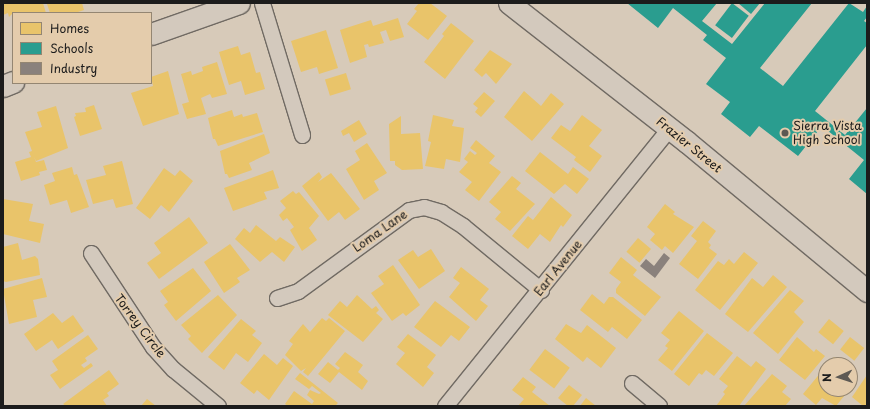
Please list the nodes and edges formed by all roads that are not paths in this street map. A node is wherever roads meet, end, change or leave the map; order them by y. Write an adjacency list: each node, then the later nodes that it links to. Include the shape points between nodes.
1 (239, 3): 4 (street)
2 (262, 3): 6 (street)
3 (509, 3): 5 (street, Frazier Street)
4 (152, 34)
5 (669, 128): 8 (street, Earl Avenue); 9 (street, Frazier Street)
6 (302, 135)
7 (91, 253): 12 (street, Torrey Circle, via 153,347 173,369)
8 (541, 290): 10 (street, Loma Lane, via 463,226 441,212 424,207 409,210 298,291); 13 (street, Earl Avenue)
9 (867, 291)
10 (277, 298)
11 (632, 383): 14 (street)
12 (218, 406)
13 (446, 406)
14 (659, 406)

